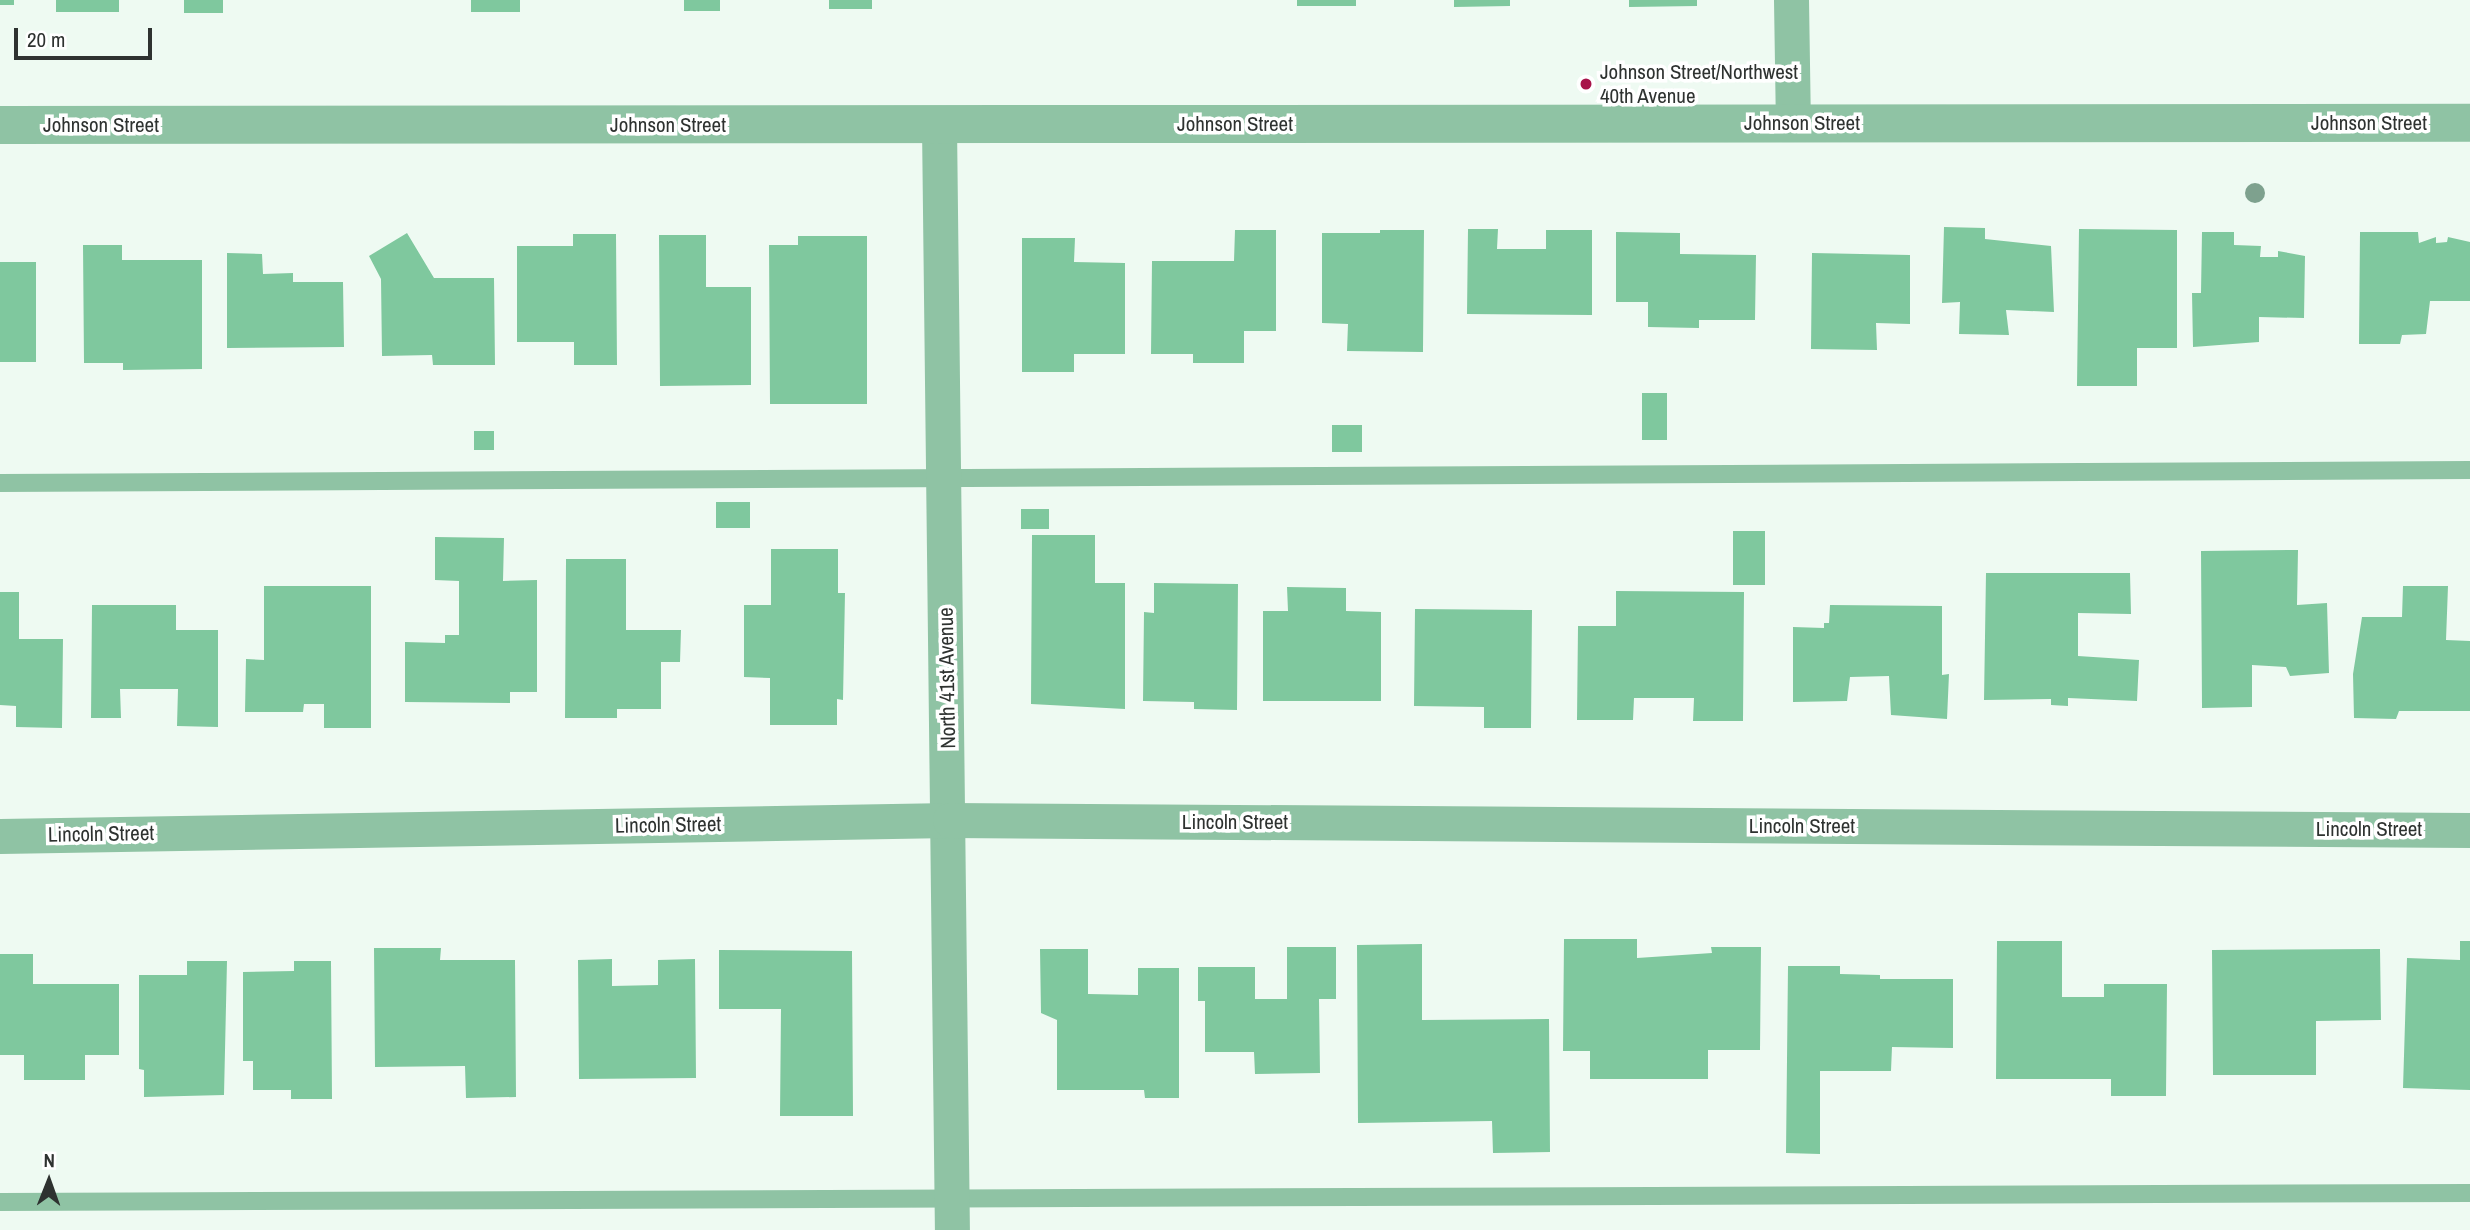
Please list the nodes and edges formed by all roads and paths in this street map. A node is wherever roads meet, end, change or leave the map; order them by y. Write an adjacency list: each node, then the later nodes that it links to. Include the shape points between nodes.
1 (1791, 0): 2 (street)
2 (1793, 123): 3 (street, Johnson Street); 5 (street, Johnson Street)
3 (2470, 123)
4 (0, 125): 5 (street, Johnson Street)
5 (939, 125): 7 (street, North 41st Avenue)
6 (2470, 470): 7 (lane)
7 (944, 478): 8 (lane); 9 (street, North 41st Avenue)
8 (0, 483)
9 (950, 820): 10 (street, Lincoln Street); 11 (street, Lincoln Street); 14 (street, North 41st Avenue)
10 (2470, 830)
11 (0, 836)
12 (2470, 1193): 14 (lane)
13 (0, 1202): 14 (lane)
14 (952, 1213)

